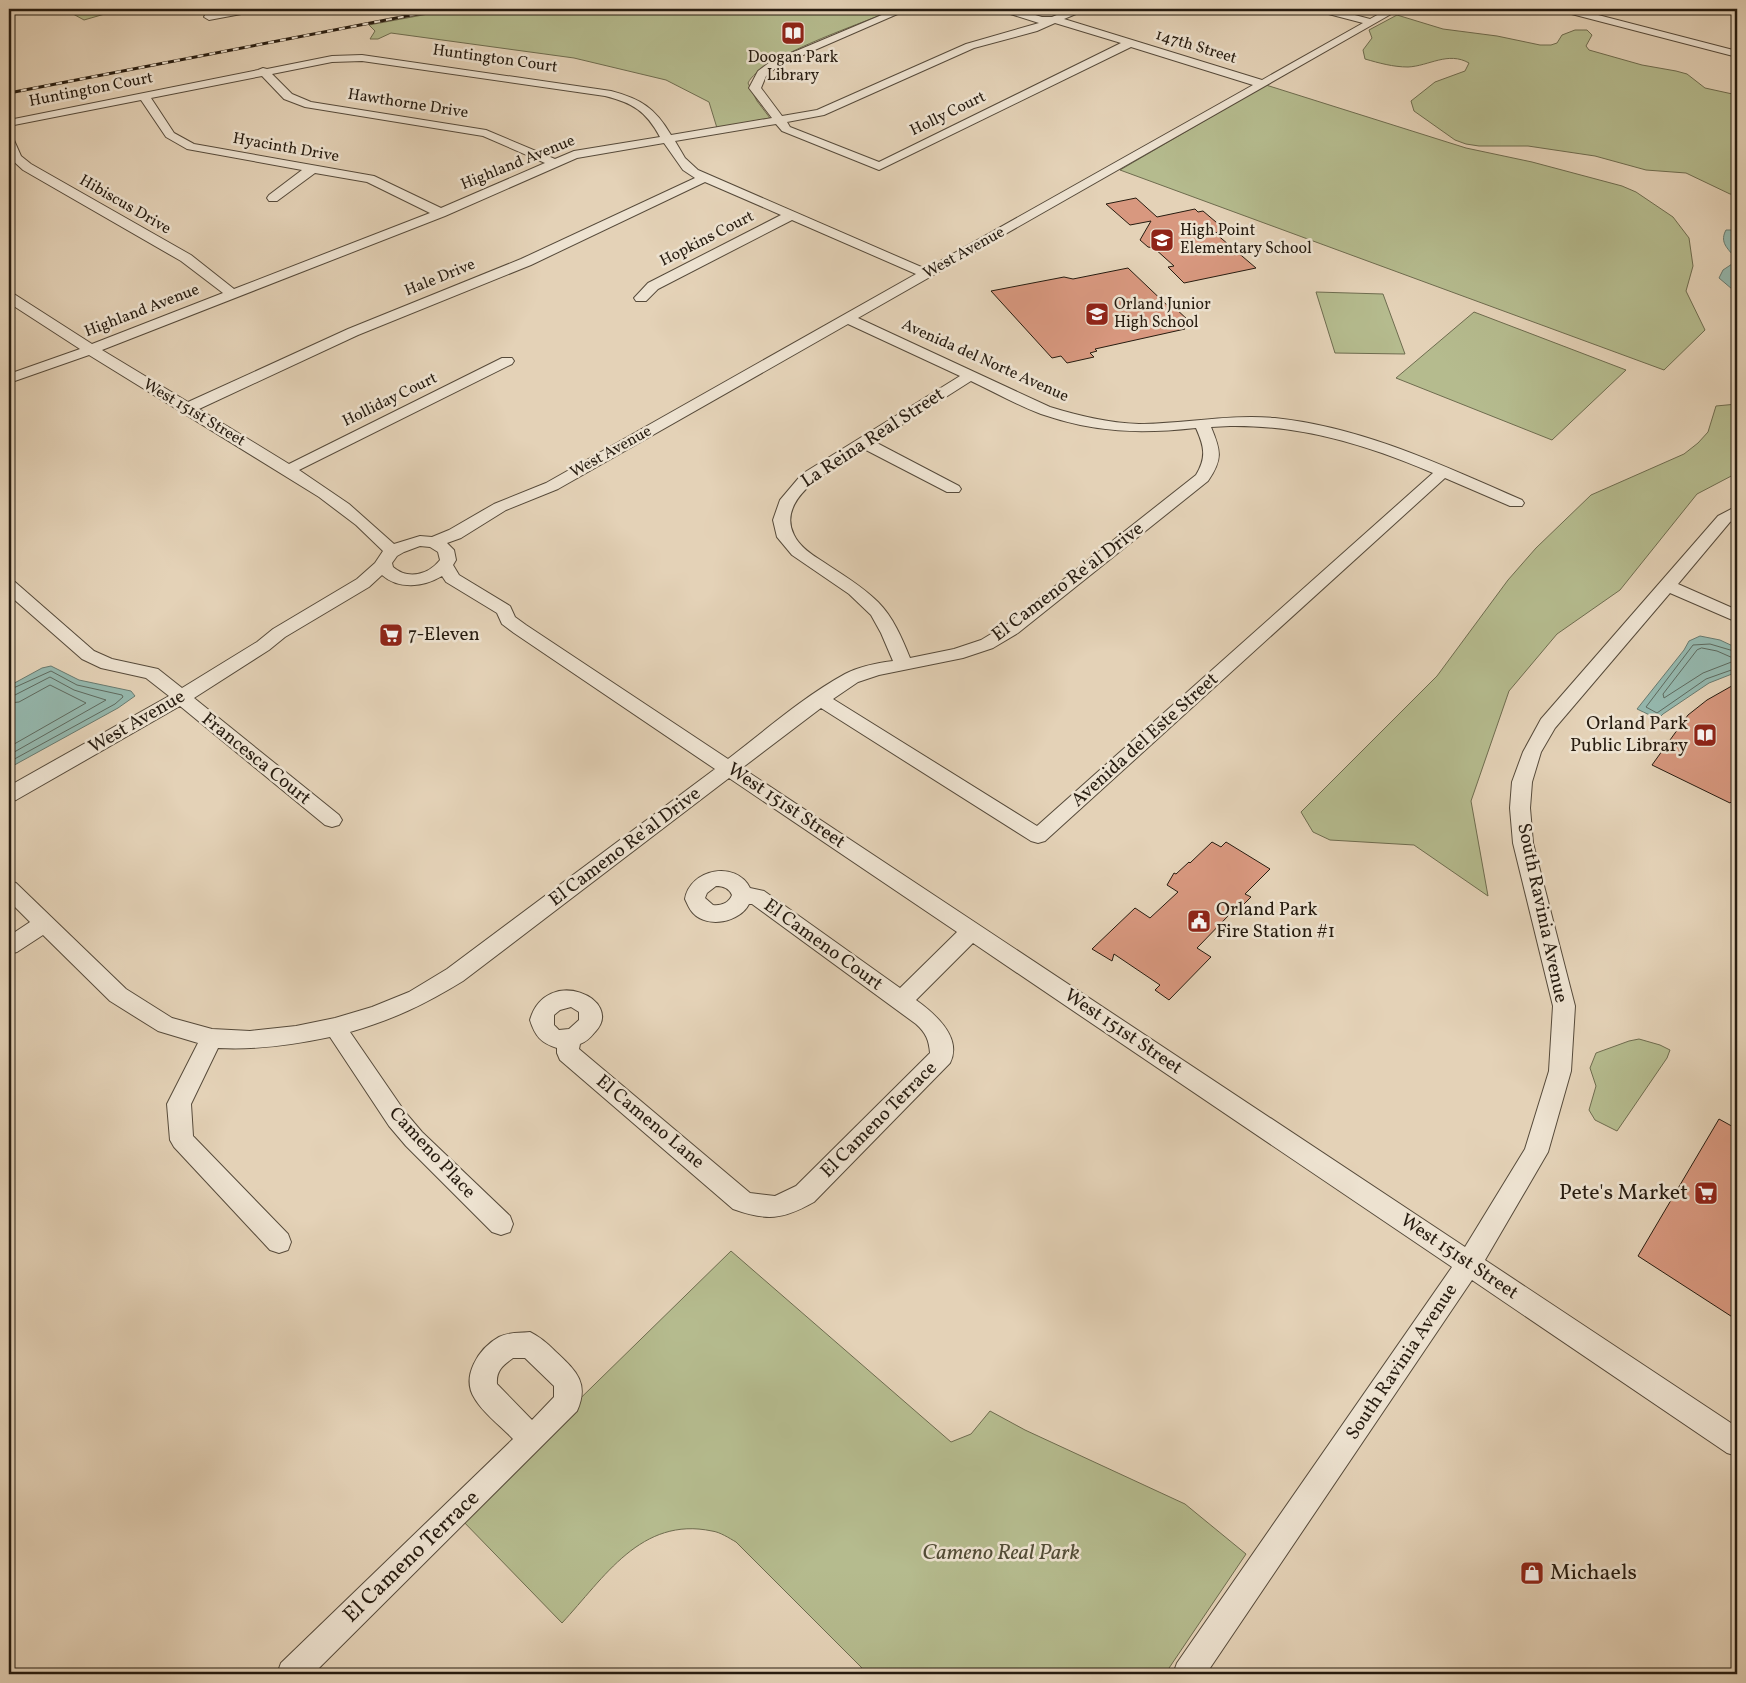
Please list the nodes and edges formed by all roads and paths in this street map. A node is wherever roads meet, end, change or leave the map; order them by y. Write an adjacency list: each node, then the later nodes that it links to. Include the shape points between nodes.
1 (252, 9): 8 (street)
2 (904, 9): 18 (street, via 762,72 756,88)
3 (1005, 9): 9 (street, 147th Street, via 1041,20)
4 (1079, 9): 9 (street, Highland Avenue)
5 (1321, 9): 10 (street)
6 (1395, 9): 10 (street, West Avenue)
7 (1564, 9): 13 (street)
8 (209, 17)
9 (1056, 20): 11 (street, 147th Street); 18 (street, Highland Avenue, via 983,41 820,113)
10 (1370, 22): 16 (street, West Avenue)
11 (1130, 43): 16 (street, 147th Street); 18 (street, Holly Court, via 879,166 786,128)
12 (370, 46): 14 (street)
13 (1737, 54)
14 (362, 58): 15 (street, Huntington Court, via 332,59); 20 (street, Huntington Court, via 609,93 650,112)
15 (263, 71): 17 (street, Huntington Court); 22 (street, Hawthorne Drive, via 292,100 486,132)
16 (1263, 84): 28 (street, West Avenue)
17 (144, 96): 19 (street, Huntington Court); 23 (street, Hyacinth Drive, via 164,129 182,143 206,151)
18 (780, 122): 20 (street, Highland Avenue)
19 (9, 123)
20 (666, 139): 22 (street, Highland Avenue, via 589,151); 24 (street, Huntington Court, via 688,169)
21 (9, 140): 29 (street, Hibiscus Drive, via 16,158 27,168 186,258)
22 (554, 163): 26 (street, Highland Avenue)
23 (312, 169): 25 (street); 26 (street, Hyacinth Drive, via 370,179)
24 (705, 178): 27 (street, Huntington Court); 37 (street, Hale Drive, via 526,262 354,332)
25 (273, 198)
26 (441, 213): 29 (street, Highland Avenue)
27 (792, 215): 28 (street, Huntington Court); 31 (street, Hopkins Court, via 653,286)
28 (927, 274): 32 (street, West Avenue)
29 (232, 294): 33 (street, Highland Avenue)
30 (9, 297): 33 (street, West 151st Street)
31 (641, 298)
32 (848, 319): 35 (street, Avenida del Norte Avenue); 43 (street, West Avenue, via 552,486)
33 (88, 349): 36 (street, Highland Avenue); 37 (street, West 151st Street)
34 (507, 362): 40 (street, Holliday Court)
35 (970, 376): 38 (street, Avenida del Norte Avenue, via 1045,410 1106,426 1153,428); 39 (street, La Reina Real Street)
36 (9, 379)
37 (188, 408): 40 (street, West 151st Street)
38 (1202, 423): 41 (street, Avenida del Norte Avenue, via 1238,421 1317,428 1399,453); 58 (street, El Cameno Re'al Drive, via 1213,451 1211,465 1202,478 1012,629 987,644)
39 (863, 442): 42 (street); 58 (street, La Reina Real Street, via 808,477 793,491 785,503 782,518 785,538 796,551 855,589 872,606 886,625)
40 (288, 470): 46 (street, West 151st Street)
41 (1443, 472): 44 (street, Avenida del Norte Avenue); 60 (street, Avenida del Este Street, via 1038,836)
42 (953, 488)
43 (531, 494): 48 (street, West Avenue); 50 (street, West Avenue, via 512,511 467,539)
44 (1516, 503)
45 (1737, 511): 54 (street, South Ravinia Avenue, via 1724,519)
46 (376, 533): 47 (street, West 151st Street); 49 (street, West 151st Street)
47 (412, 542): 48 (street); 49 (street, West Avenue)
48 (434, 542): 50 (street, West 151st Street, via 446,550)
49 (388, 557): 51 (street, West 151st Street, via 386,570); 57 (street, West Avenue, via 363,584 279,633)
50 (447, 560): 52 (street, West Avenue, via 434,574); 56 (street, West 151st Street, via 452,578 504,610)
51 (400, 578): 52 (street); 57 (street, West Avenue, via 369,589 285,638)
52 (418, 579): 56 (street, West 151st Street, via 442,588 492,618)
53 (9, 586): 59 (street, Francesca Court, via 88,655 107,664 152,674)
54 (1668, 586): 55 (street); 76 (street, South Ravinia Avenue, via 1548,724 1532,752 1522,782 1523,843 1564,1006 1560,1071 1536,1152)
55 (1737, 616)
56 (508, 620): 61 (street, West 151st Street)
57 (263, 646): 59 (street, West Avenue)
58 (904, 665): 60 (street, El Cameno Re'al Drive, via 876,669 852,678)
59 (180, 698): 62 (street, West Avenue); 63 (street, Francesca Court)
60 (820, 699): 61 (street, El Cameno Re'al Drive)
61 (729, 768): 67 (street, West 151st Street); 70 (street, El Cameno Re'al Drive, via 456,975 417,998 377,1015)
62 (9, 796)
63 (332, 820)
64 (9, 889): 66 (street, El Cameno Re'al Drive)
65 (742, 895): 69 (street, El Cameno Court, via 756,897)
66 (44, 924): 68 (street); 71 (street, El Cameno Re'al Drive, via 118,995 166,1025)
67 (972, 931): 69 (street); 76 (street, West 151st Street)
68 (9, 946)
69 (901, 1001): 73 (street, El Cameno Terrace, via 934,1026 942,1041 942,1056 805,1194 787,1206 768,1208)
70 (335, 1027): 71 (street, El Cameno Re'al Drive, via 250,1040); 74 (street, Cameno Place, via 396,1119)
71 (212, 1038): 75 (street, via 179,1104 182,1140)
72 (568, 1039): 73 (street, El Cameno Lane, via 568,1052)
73 (742, 1201)
74 (501, 1224)
75 (279, 1242)
76 (1469, 1264): 78 (street, West 151st Street); 80 (street, South Ravinia Avenue)
77 (532, 1439): 79 (street, El Cameno Terrace)
78 (1737, 1443)
79 (292, 1674)
80 (1188, 1674)

